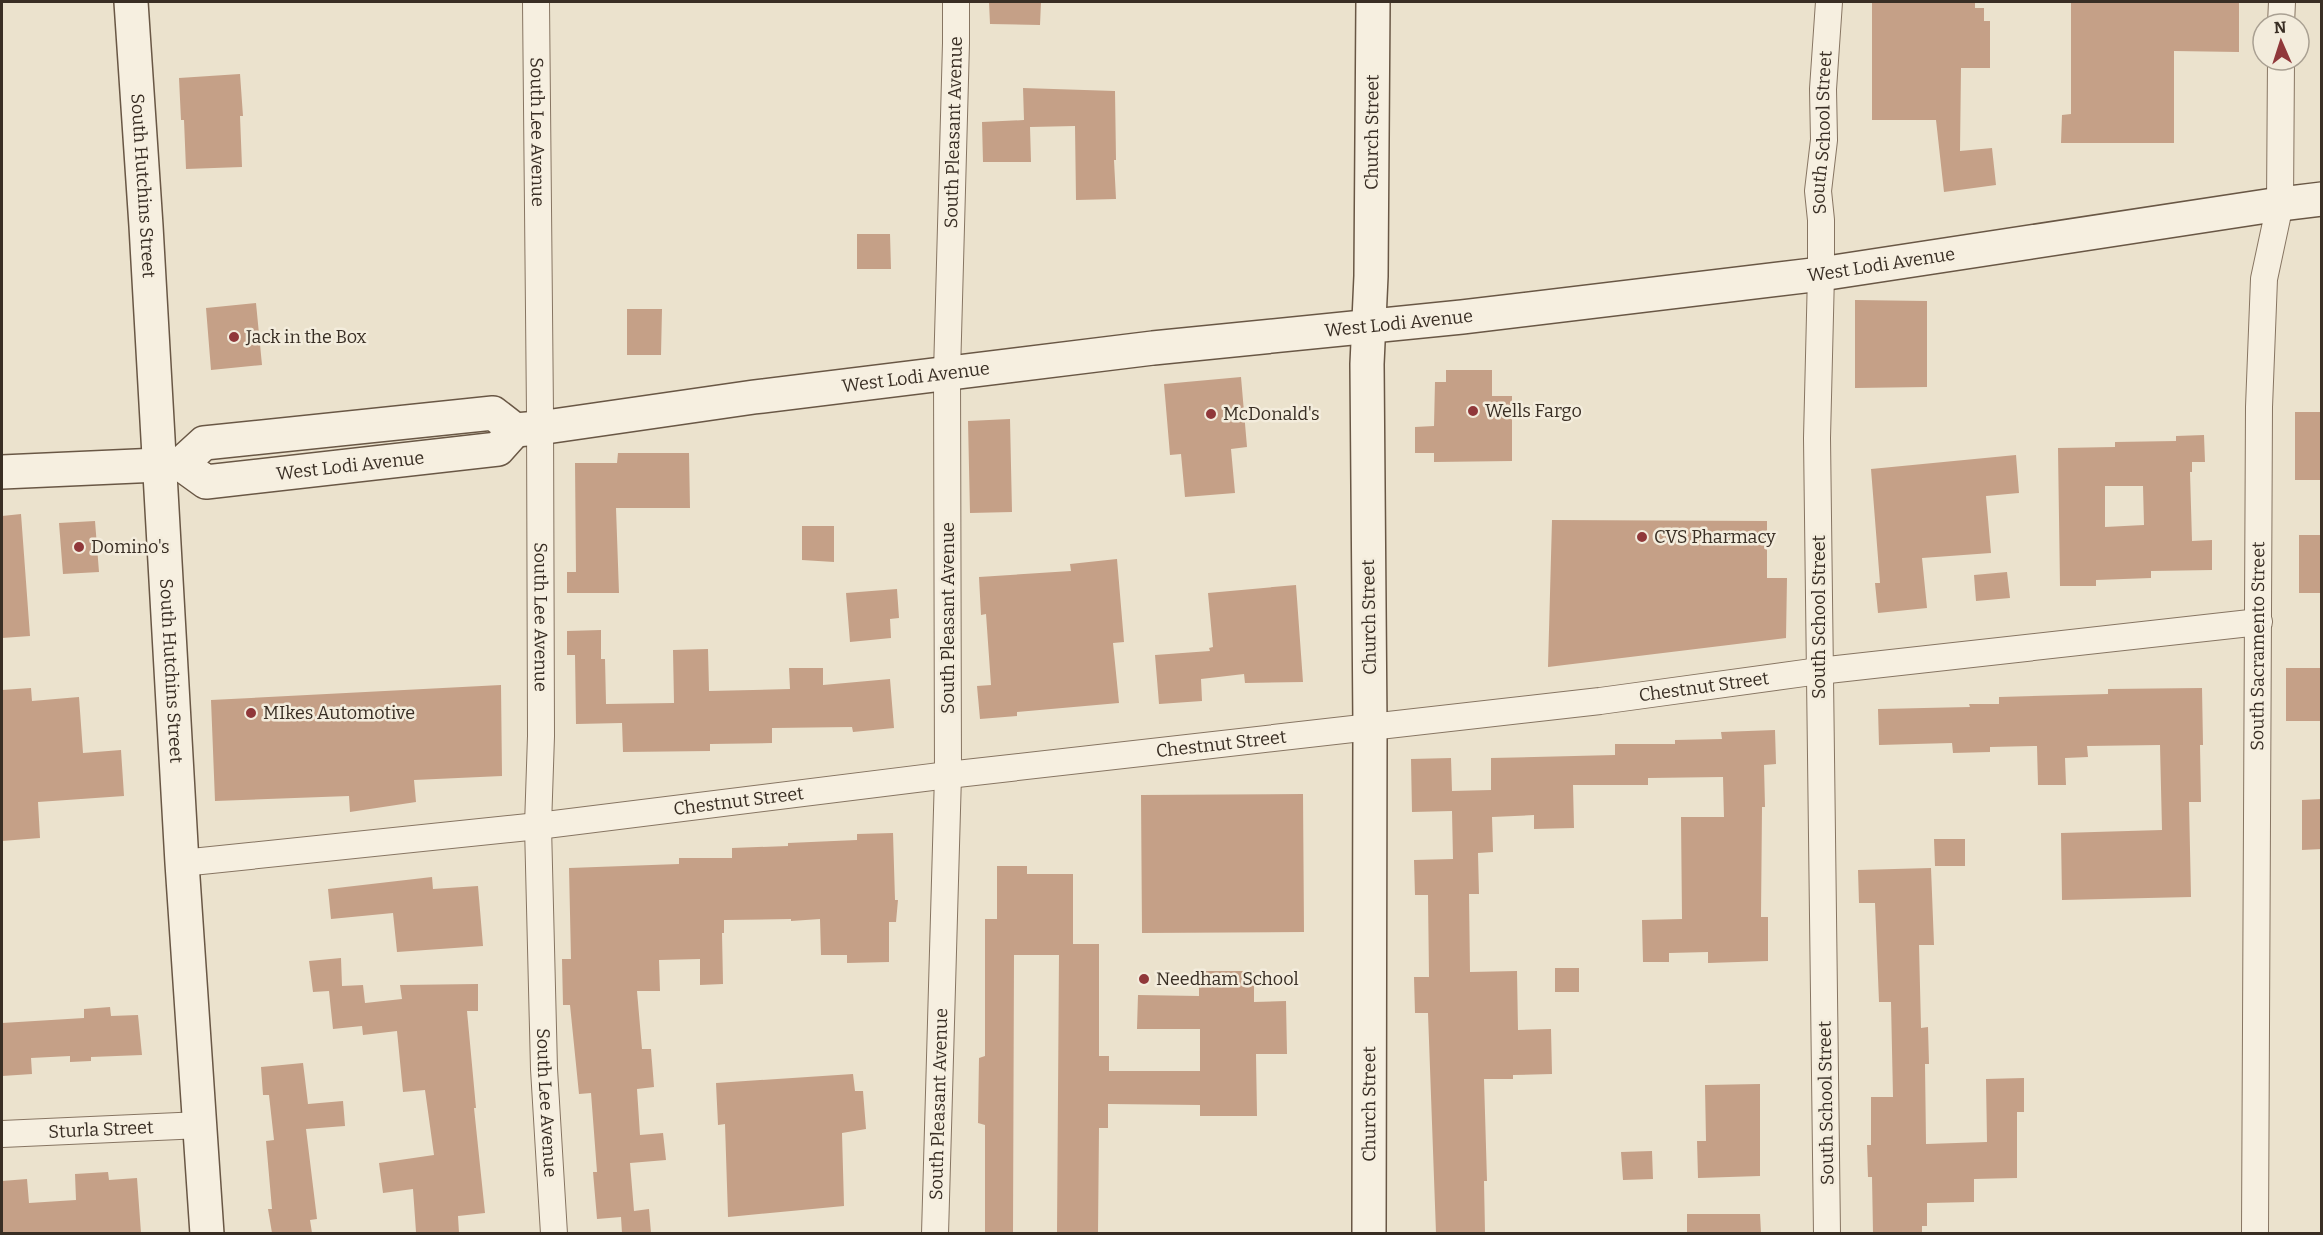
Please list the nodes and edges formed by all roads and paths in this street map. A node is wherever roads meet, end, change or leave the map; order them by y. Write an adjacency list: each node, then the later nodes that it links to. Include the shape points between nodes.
1 (130, 2): 13 (main road, South Hutchins Street, via 146,226)
2 (536, 2): 12 (street, South Lee Avenue)
3 (956, 2): 11 (street, South Pleasant Avenue)
4 (1373, 2): 10 (main road, Church Street)
5 (1829, 2): 9 (street, South School Street, via 1824,140 1818,190)
6 (2281, 72): 8 (street, South Sacramento Street)
7 (2322, 199): 8 (main road, West Lodi Avenue)
8 (2280, 204): 9 (main road, West Lodi Avenue); 15 (street, South Sacramento Street, via 2264,279 2259,407)
9 (1821, 274): 10 (main road, West Lodi Avenue); 16 (street, South School Street, via 1817,438)
10 (1369, 327): 11 (main road, West Lodi Avenue, via 1153,348); 17 (main road, Church Street)
11 (947, 374): 12 (main road, West Lodi Avenue); 18 (street, South Pleasant Avenue)
12 (527, 429): 13 (main road, via 493,413 204,442); 19 (street, South Lee Avenue, via 541,736)
13 (170, 465): 14 (main road); 20 (main road, South Hutchins Street)
14 (2, 472)
15 (2259, 622): 16 (street, Chestnut Street); 28 (street, South Sacramento Street)
16 (1819, 671): 17 (street, Chestnut Street); 27 (street, South School Street)
17 (1370, 727): 18 (street, Chestnut Street); 26 (main road, Church Street)
18 (948, 775): 19 (street, Chestnut Street); 25 (street, South Pleasant Avenue)
19 (538, 826): 20 (street, Chestnut Street); 24 (street, South Lee Avenue, via 544,1069)
20 (182, 863): 21 (main road, South Hutchins Street)
21 (201, 1125): 22 (street, Sturla Street); 23 (main road, South Hutchins Street)
22 (2, 1134)
23 (207, 1233)
24 (554, 1233)
25 (935, 1233)
26 (1369, 1233)
27 (1827, 1233)
28 (2255, 1233)

